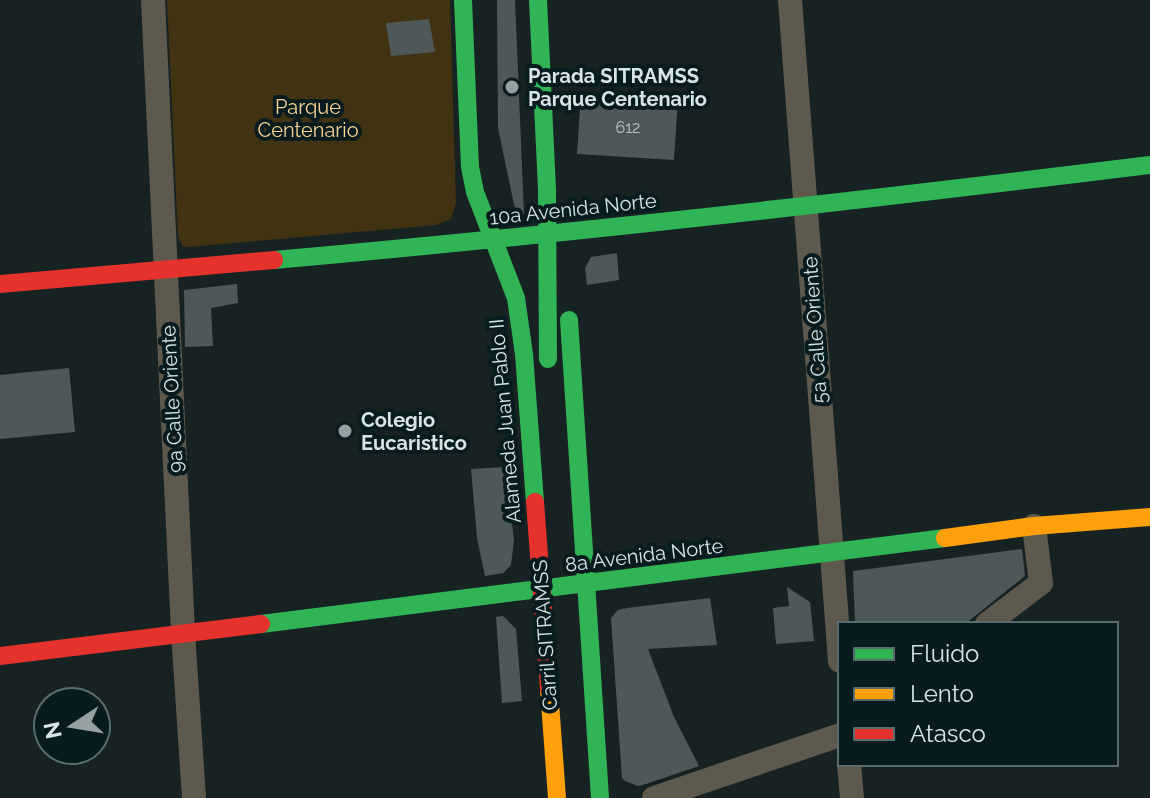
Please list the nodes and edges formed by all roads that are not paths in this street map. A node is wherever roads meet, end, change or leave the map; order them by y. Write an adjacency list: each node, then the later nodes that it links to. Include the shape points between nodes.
1 (153, 0): 12 (street, 9a Calle Oriente)
2 (463, 0): 9 (street, Alameda Juan Pablo II, via 470,167)
3 (538, 0): 8 (street)
4 (556, 0): 10 (street)
5 (790, 0): 7 (street, 5a Calle Oriente)
6 (1150, 165): 7 (street, 10a Avenida Norte)
7 (806, 207): 10 (street, 10a Avenida Norte); 19 (street, 5a Calle Oriente)
8 (545, 234): 10 (street, 10a Avenida Norte); 11 (street, 10a Avenida Norte); 15 (street)
9 (494, 240): 11 (street, 10a Avenida Norte); 12 (street, 10a Avenida Norte); 21 (street, Alameda Juan Pablo II, via 521,327)
10 (565, 240)
11 (521, 245): 15 (street)
12 (166, 269): 13 (street, 10a Avenida Norte); 23 (street, 9a Calle Oriente)
13 (0, 284)
14 (569, 309): 20 (street)
15 (546, 326): 16 (street)
16 (549, 372)
17 (1150, 517): 18 (street, 8a Avenida Norte)
18 (1034, 526): 19 (street, 8a Avenida Norte); 22 (street, via 1041,583)
19 (830, 553): 20 (street, 8a Avenida Norte); 24 (street, 5a Calle Oriente)
20 (585, 585): 21 (street, 8a Avenida Norte); 30 (street)
21 (540, 589): 23 (street, 8a Avenida Norte); 29 (street, Alameda Juan Pablo II)
22 (990, 622)
23 (183, 632): 25 (street, 8a Avenida Norte); 28 (street, 9a Calle Oriente)
24 (838, 639)
25 (0, 656)
26 (838, 736): 31 (street)
27 (849, 766): 32 (street)
28 (194, 798)
29 (557, 798)
30 (600, 798)
31 (654, 798)
32 (852, 798)

